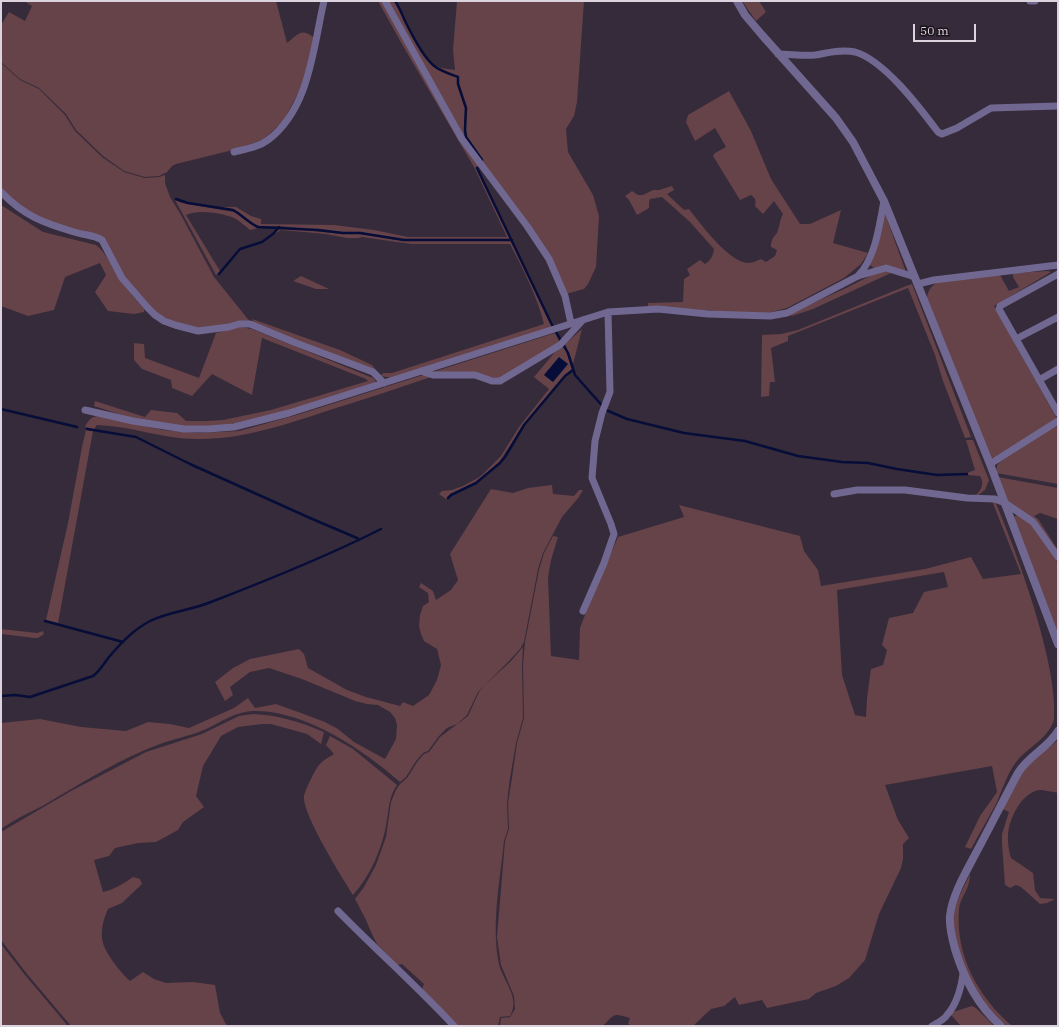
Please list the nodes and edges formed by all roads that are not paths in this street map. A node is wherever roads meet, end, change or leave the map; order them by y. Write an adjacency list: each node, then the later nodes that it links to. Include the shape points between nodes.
1 (324, 1): 8 (street, via 305,85 288,119 268,140 252,148)
2 (385, 1): 18 (street, via 462,139 527,226 548,259 565,296)
3 (737, 1): 6 (street, via 745,15)
4 (1030, 1): 5 (street)
5 (1035, 1)
6 (778, 54): 7 (street, via 814,55 834,51 862,55 899,84 942,134 992,108); 10 (street, via 836,118)
7 (1058, 106)
8 (234, 152)
9 (1, 192): 23 (street, via 36,219 102,240 122,278 147,307 164,321 198,330 250,324 373,372)
10 (884, 201): 13 (street, via 869,260); 14 (street)
11 (1058, 265): 14 (street)
12 (1058, 274): 19 (street, via 1000,306 999,309)
13 (858, 276): 14 (street, via 886,268); 15 (street, via 787,313 770,316 658,309)
14 (917, 280): 27 (street)
15 (608, 312): 17 (street); 31 (street, via 610,392 595,441 592,478 614,534)
16 (1058, 317): 19 (street)
17 (583, 320): 18 (street); 21 (street, via 562,344 500,381 475,375 433,375)
18 (572, 323): 21 (street)
19 (1016, 340): 22 (street)
20 (1058, 369): 22 (street)
21 (421, 371): 23 (street)
22 (1039, 380): 25 (street)
23 (384, 383): 24 (street, via 289,413 234,427 184,429)
24 (85, 410)
25 (1058, 413)
26 (1058, 421): 27 (street)
27 (990, 464): 29 (street)
28 (834, 494): 29 (street, via 857,490 905,490 995,499)
29 (1005, 503): 30 (street, via 1033,522); 32 (street)
30 (1058, 557)
31 (583, 612)
32 (1058, 644)
33 (1058, 730): 35 (street, via 1053,739 1022,765 957,892 950,915 950,926)
34 (338, 911): 37 (street)
35 (963, 974): 36 (street, via 956,1001); 40 (street, via 977,999)
36 (947, 1016): 38 (street); 39 (street)
37 (454, 1026)
38 (932, 1026)
39 (947, 1026)
40 (1001, 1026)

